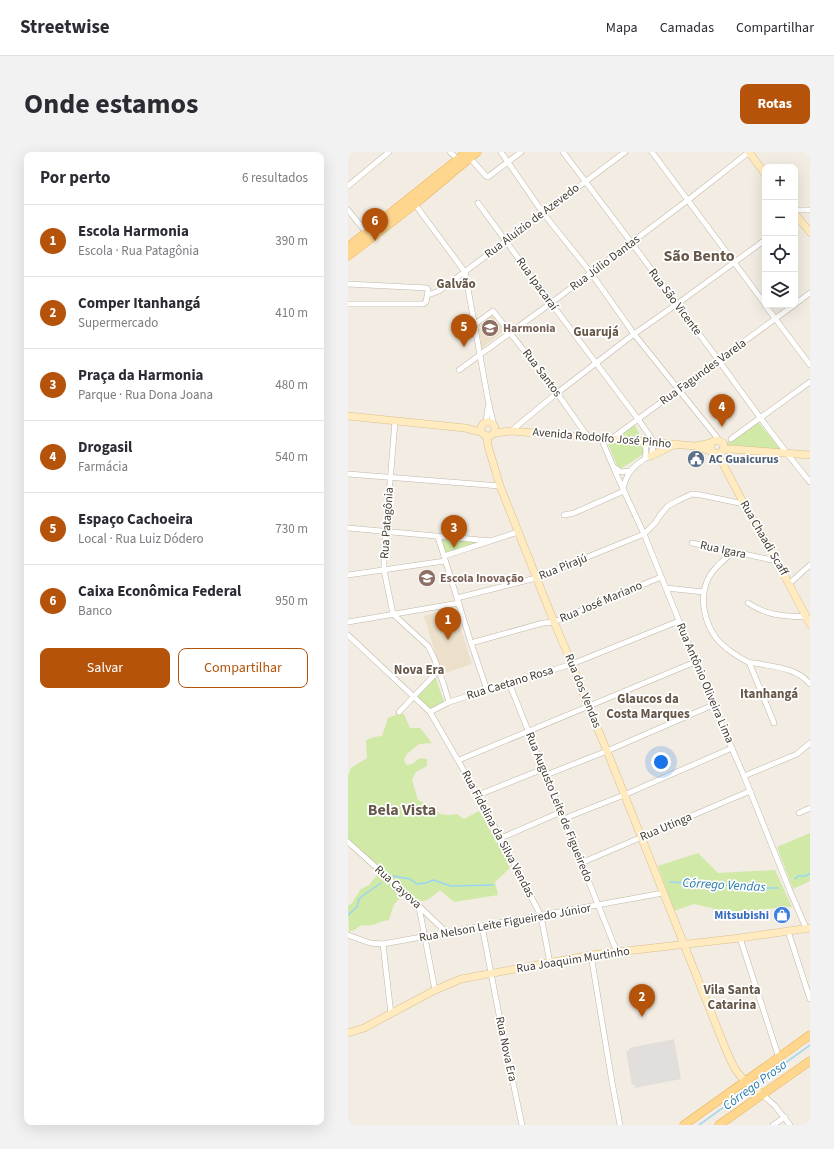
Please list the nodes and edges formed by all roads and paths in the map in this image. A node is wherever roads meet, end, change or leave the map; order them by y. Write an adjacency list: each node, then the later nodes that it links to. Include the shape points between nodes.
1 (389, 152): 15 (street)
2 (450, 152): 11 (street)
3 (477, 152): 10 (main road)
4 (501, 152): 12 (street)
5 (521, 152): 12 (street)
6 (563, 152): 14 (street, Rua São Vicente)
7 (625, 152): 14 (street, Rua Aluízio de Azevedo)
8 (652, 152): 16 (street)
9 (749, 152): 13 (main road); 16 (street, Rua Júlio Dantas)
10 (470, 154): 11 (main road); 12 (street, via 488,177)
11 (460, 161): 17 (main road)
12 (507, 162): 21 (street)
13 (762, 170)
14 (585, 181): 21 (street, Rua Aluízio de Azevedo); 28 (street, Rua São Vicente)
15 (348, 186)
16 (688, 200): 28 (street, Rua Júlio Dantas); 31 (street)
17 (412, 201): 24 (main road); 30 (main road); 32 (street)
18 (478, 203): 26 (street, Rua Ipacaraí)
19 (348, 210): 24 (street)
20 (810, 210): 22 (street)
21 (543, 213): 26 (street, Rua Aluízio de Azevedo); 33 (street)
22 (798, 214)
23 (798, 217): 25 (main road)
24 (366, 232): 29 (main road)
25 (810, 232)
26 (506, 241): 32 (street, Rua Aluízio de Azevedo); 39 (street, Rua Ipacaraí)
27 (762, 242): 31 (street)
28 (631, 243): 33 (street, Rua Júlio Dantas); 41 (street, Rua São Vicente)
29 (348, 247)
30 (348, 256)
31 (733, 262): 37 (street); 41 (street)
32 (465, 272): 36 (street, Rua Aluízio de Azevedo, via 439,291); 45 (street)
33 (591, 273): 39 (street, Rua Júlio Dantas); 47 (street)
34 (348, 284): 36 (street, via 426,288)
35 (810, 294): 38 (street, Rua Fagundes Varela)
36 (428, 295): 40 (street, Rua Aluízio de Azevedo, via 423,304)
37 (762, 301)
38 (798, 302)
39 (551, 303): 46 (street, Rua Júlio Dantas); 50 (street, Rua Ipacaraí)
40 (348, 304)
41 (677, 304): 47 (street); 49 (street, Rua São Vicente)
42 (767, 308): 44 (street)
43 (790, 308): 44 (street, Rua Fagundes Varela)
44 (775, 318): 49 (street, Rua Fagundes Varela); 51 (street)
45 (475, 324): 46 (street, Rua Santos, via 493,311); 48 (street)
46 (510, 332): 48 (street, Rua Júlio Dantas); 55 (street, Rua Santos)
47 (634, 334): 50 (street); 54 (street)
48 (480, 354): 52 (street, Rua Júlio Dantas); 56 (street)
49 (719, 361): 54 (street, Rua Fagundes Varela); 58 (street, Rua São Vicente)
50 (596, 364): 55 (street); 59 (street, Rua Ipacaraí)
51 (810, 365)
52 (459, 370)
53 (810, 382): 58 (street)
54 (679, 390): 59 (street, Rua Fagundes Varela); 73 (street, via 708,428)
55 (557, 393): 64 (street); 66 (street, Rua Santos)
56 (488, 400): 61 (street); 63 (street)
57 (348, 416): 60 (main road)
58 (761, 418): 69 (street); 74 (street, Rua São Vicente)
59 (638, 419): 68 (street, Rua Fagundes Varela); 71 (street, Rua Ipacaraí)
60 (395, 421): 62 (main road); 80 (street, Rua Patagônia)
61 (484, 423): 62 (main road); 63 (main road, via 491,423); 65 (main road, via 480,428)
62 (465, 428): 65 (main road)
63 (494, 428): 64 (main road, Avenida Rodolfo José Pinho); 65 (main road, via 492,435)
64 (510, 431): 66 (main road, Avenida Rodolfo José Pinho)
65 (484, 434): 82 (main road, Rua dos Vendas)
66 (588, 437): 67 (main road, Avenida Rodolfo José Pinho)
67 (601, 438): 68 (main road, Avenida Rodolfo José Pinho); 77 (street, Rua Antônio Oliveira Lima)
68 (611, 439): 70 (main road, Avenida Rodolfo José Pinho)
69 (731, 439)
70 (645, 442): 71 (main road, Avenida Rodolfo José Pinho); 76 (street)
71 (654, 442): 72 (main road, Avenida Rodolfo José Pinho); 76 (street)
72 (677, 444): 73 (main road, Avenida Rodolfo José Pinho); 76 (main road)
73 (717, 446): 74 (main road, Avenida Rodolfo José Pinho); 84 (main road, Rua Chaadi Scaff, via 722,462)
74 (786, 453): 75 (main road, Avenida Rodolfo José Pinho); 81 (street, Rua São Vicente)
75 (810, 455)
76 (648, 457): 78 (street)
77 (613, 467): 78 (street, via 621,472); 83 (street, Rua Antônio Oliveira Lima)
78 (630, 471): 83 (street, via 626,477)
79 (348, 474): 80 (street)
80 (391, 477): 82 (street); 87 (street, Rua Patagônia)
81 (810, 482)
82 (500, 486): 88 (main road, Rua dos Vendas)
83 (624, 490): 85 (street); 89 (street, Rua Antônio Oliveira Lima)
84 (744, 504): 89 (street, via 692,494 668,506); 95 (main road, Rua Chaadi Scaff)
85 (564, 515)
86 (348, 528): 87 (street)
87 (386, 532): 90 (street); 97 (street, Rua Patagônia)
88 (518, 532): 91 (street); 100 (main road, Rua dos Vendas)
89 (644, 534): 99 (street, Rua Antônio Oliveira Lima); 100 (street, Rua Pirajú)
90 (438, 537): 91 (street); 94 (street)
91 (491, 541): 94 (street)
92 (692, 543): 93 (street, Rua Igara)
93 (733, 552): 95 (street, Rua Igara); 103 (street, via 712,571)
94 (444, 558): 97 (street); 104 (street)
95 (777, 561): 101 (main road, Rua Chaadi Scaff)
96 (810, 565): 101 (street)
97 (384, 570): 98 (street); 106 (street, Rua Patagônia)
98 (348, 575)
99 (661, 577): 102 (street, Rua Antônio Oliveira Lima); 110 (street, Rua José Mariano)
100 (536, 578): 104 (street, Rua Pirajú); 110 (main road, Rua dos Vendas)
101 (790, 584): 107 (main road, Rua Chaadi Scaff)
102 (666, 588): 103 (street); 108 (street, Rua Antônio Oliveira Lima)
103 (704, 592): 115 (street, via 705,615 716,638)
104 (458, 600): 106 (street, Rua Pirajú); 113 (street)
105 (748, 603): 107 (street, via 766,612)
106 (393, 614): 109 (street, Rua Pirajú); 117 (street, via 428,646)
107 (806, 617): 111 (main road, Rua Chaadi Scaff)
108 (679, 621): 114 (street, Rua Antônio Oliveira Lima); 116 (street, Rua Caetano Rosa)
109 (348, 622)
110 (554, 622): 113 (street, Rua José Mariano); 116 (main road, Rua dos Vendas)
111 (810, 624)
112 (348, 635): 121 (street, Rua Fidelina da Silva Vendas)
113 (471, 643): 120 (street)
114 (695, 662): 123 (street, Rua Antônio Oliveira Lima); 124 (street)
115 (749, 662): 119 (street, via 797,673); 127 (street)
116 (572, 664): 118 (street, Rua Caetano Rosa); 124 (main road, Rua dos Vendas)
117 (439, 670): 121 (street); 122 (street)
118 (509, 683): 120 (street, Rua Caetano Rosa); 128 (street, Rua Augusto Leite de Figueiredo)
119 (810, 684)
120 (487, 690): 122 (street, Rua Caetano Rosa)
121 (414, 696): 125 (street); 126 (street, Rua Fidelina da Silva Vendas)
122 (449, 702): 126 (street, Rua Caetano Rosa)
123 (713, 704): 130 (street, Rua Antônio Oliveira Lima); 131 (street)
124 (588, 706): 128 (street); 131 (main road, Rua dos Vendas)
125 (398, 712)
126 (430, 712): 132 (street, Rua Fidelina da Silva Vendas)
127 (774, 723)
128 (529, 731): 132 (street); 133 (street, Rua Augusto Leite de Figueiredo)
129 (810, 743): 134 (street, via 797,754)
130 (732, 748): 134 (street, Rua Antônio Oliveira Lima); 137 (street)
131 (607, 751): 133 (street); 137 (main road, Rua dos Vendas)
132 (459, 760): 136 (street, Rua Fidelina da Silva Vendas)
133 (544, 772): 136 (street); 139 (street, Rua Augusto Leite de Figueiredo)
134 (744, 776): 135 (street, Rua Antônio Oliveira Lima)
135 (750, 791): 143 (street, Rua Utinga); 151 (street, Rua Antônio Oliveira Lima, via 790,891)
136 (478, 795): 142 (street, Rua Fidelina da Silva Vendas)
137 (624, 795): 141 (street); 143 (main road, Rua dos Vendas)
138 (810, 808): 140 (street)
139 (561, 812): 141 (street, Rua Augusto Leite de Figueiredo); 142 (street)
140 (799, 813)
141 (563, 819): 145 (street, Rua Augusto Leite de Figueiredo)
142 (501, 838): 149 (street, Rua Fidelina da Silva Vendas)
143 (642, 838): 145 (street, Rua Utinga); 146 (main road, Rua dos Vendas)
144 (348, 842): 147 (street, Rua Cayova)
145 (581, 863): 148 (street, Rua Augusto Leite de Figueiredo)
146 (663, 893): 148 (street, Rua Nelson Leite Figueiredo Júnior); 158 (main road, Rua dos Vendas)
147 (419, 906): 153 (street, Rua Cayova); 155 (street)
148 (598, 906): 149 (street, Rua Nelson Leite Figueiredo Júnior); 159 (street, Rua Augusto Leite de Figueiredo)
149 (541, 916): 150 (street, Rua Nelson Leite Figueiredo Júnior); 161 (street, Rua Fidelina da Silva Vendas)
150 (482, 926): 153 (street, Rua Nelson Leite Figueiredo Júnior); 162 (street)
151 (808, 928): 152 (main road, Rua Joaquim Murtinho)
152 (788, 930): 156 (main road, Rua Joaquim Murtinho); 164 (street)
153 (447, 933): 155 (street, Rua Nelson Leite Figueiredo Júnior)
154 (348, 935): 157 (street, Rua Nelson Leite Figueiredo Júnior, via 370,943)
155 (424, 938): 157 (street, Rua Nelson Leite Figueiredo Júnior); 163 (street)
156 (740, 938): 158 (main road, Rua Joaquim Murtinho); 168 (street)
157 (383, 944): 165 (street)
158 (684, 944): 159 (main road, Rua Joaquim Murtinho); 170 (main road, Rua dos Vendas, via 733,1066)
159 (617, 952): 160 (main road, Rua Joaquim Murtinho)
160 (591, 955): 161 (main road, Rua Joaquim Murtinho); 174 (street)
161 (550, 963): 162 (main road, Rua Joaquim Murtinho)
162 (492, 973): 163 (main road, Rua Joaquim Murtinho, via 461,979); 173 (street, Rua Nova Era)
163 (435, 990): 165 (main road, Rua Joaquim Murtinho)
164 (810, 999)
165 (391, 1014): 166 (main road, Rua Joaquim Murtinho)
166 (348, 1033)
167 (810, 1035): 168 (main road)
168 (779, 1058): 170 (main road)
169 (810, 1061): 171 (main road)
170 (747, 1083): 171 (main road, Rua dos Vendas); 175 (main road)
171 (760, 1093): 172 (street); 176 (main road)
172 (784, 1117): 177 (street); 178 (street)
173 (522, 1125)
174 (620, 1125)
175 (684, 1125)
176 (719, 1125)
177 (773, 1125)
178 (790, 1125)

